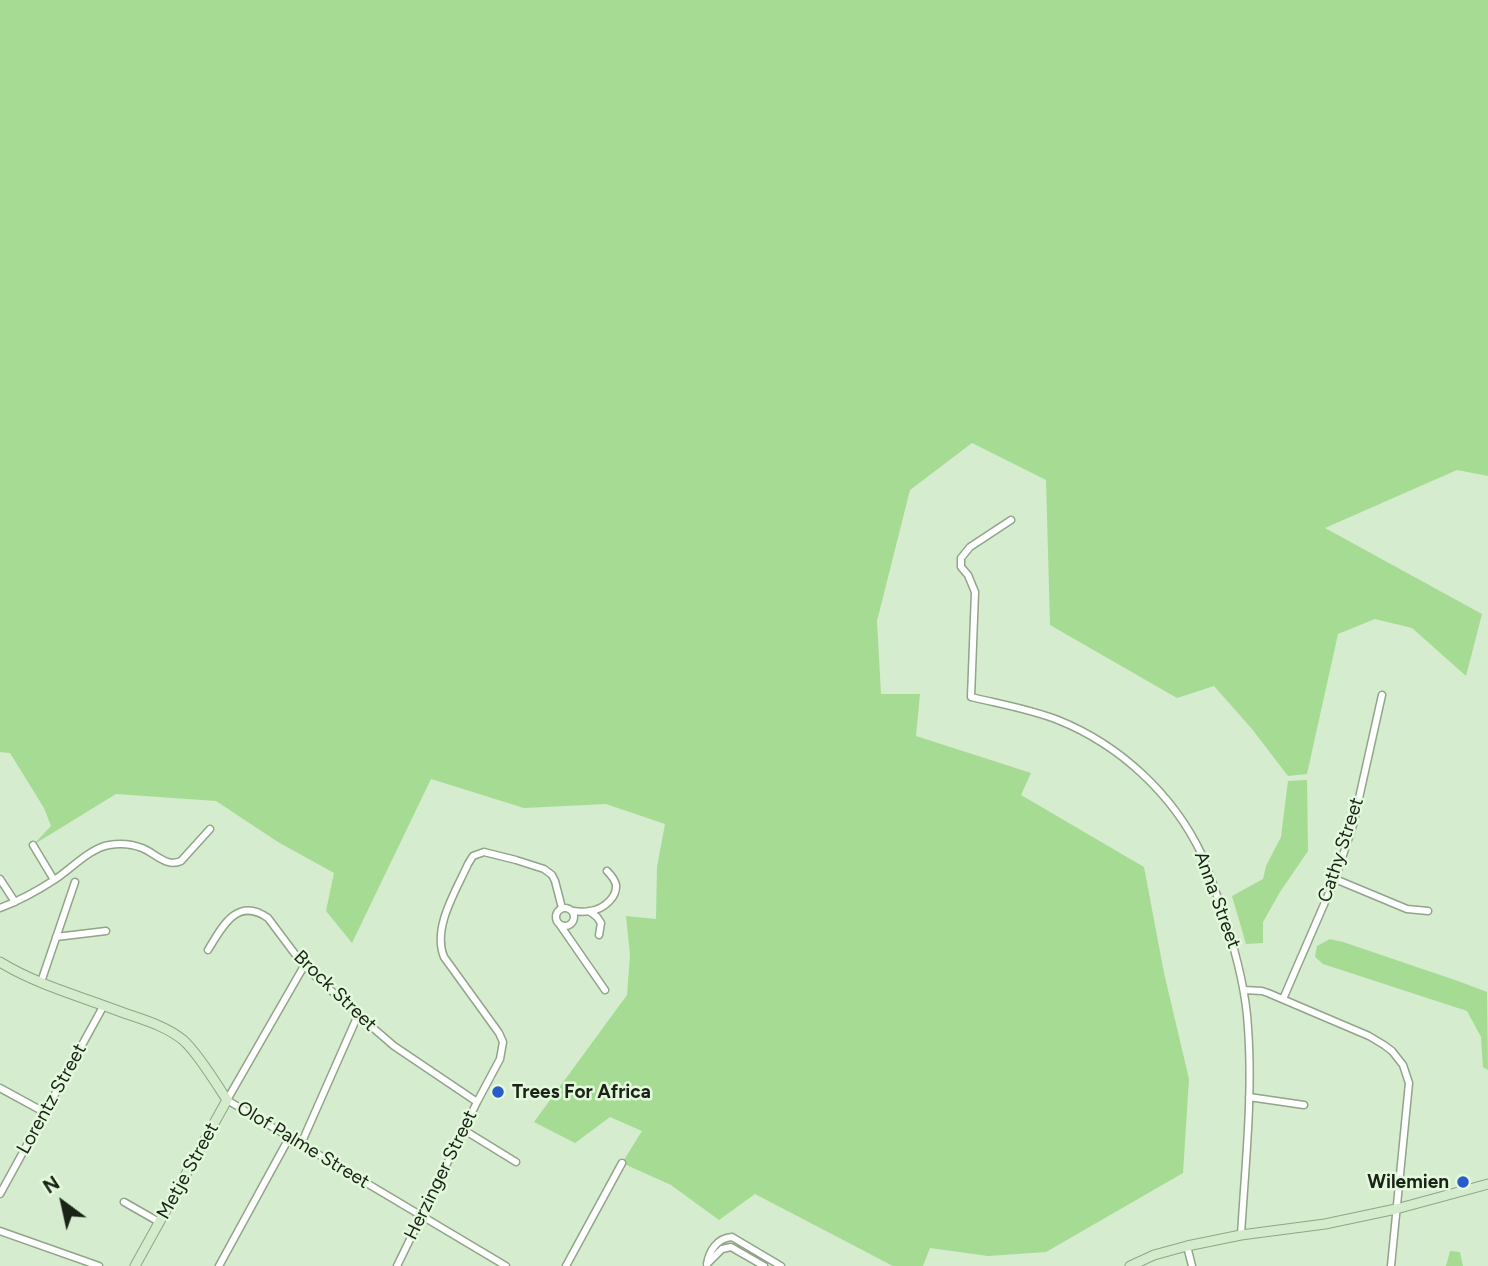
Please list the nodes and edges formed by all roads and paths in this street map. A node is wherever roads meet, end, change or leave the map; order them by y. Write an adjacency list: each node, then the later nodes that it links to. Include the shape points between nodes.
1 (1011, 520): 25 (street, Anna Street, via 961,558 975,592 971,697 1059,720 1114,750 1143,774 1170,803 1201,852)
2 (1382, 695): 7 (street, Cathy Street, via 1353,825)
3 (211, 829): 8 (street, via 175,864 143,848 110,845)
4 (33, 845): 8 (street)
5 (607, 871): 13 (street, via 614,879 615,892 605,905)
6 (0, 879): 10 (street)
7 (1335, 879): 14 (street, via 1407,909); 26 (street, Cathy Street)
8 (54, 880): 10 (street)
9 (75, 882): 19 (street)
10 (15, 902): 11 (street)
11 (0, 908)
12 (562, 908): 15 (street); 16 (street, Herzinger Street, via 555,918); 32 (street, Herzinger Street, via 555,881 544,869 484,852 468,864 442,925 440,942 444,957 503,1042 500,1059)
13 (589, 911): 15 (street); 18 (street, via 601,923)
14 (1428, 911)
15 (573, 912): 16 (street, via 572,924)
16 (560, 925): 24 (street)
17 (106, 931): 19 (street)
18 (599, 935)
19 (56, 937): 23 (street)
20 (208, 950): 22 (street, Brock Street, via 228,919 253,910 268,918)
21 (0, 962): 23 (street, Olof Palme Street)
22 (304, 967): 28 (street, Brock Street); 31 (street, Metje Street)
23 (41, 982): 27 (street, Olof Palme Street)
24 (605, 990)
25 (1244, 990): 26 (street); 30 (street, Anna Street)
26 (1283, 999): 43 (street, via 1369,1036 1392,1051 1403,1065 1409,1083)
27 (104, 1005): 31 (street, Olof Palme Street, via 180,1037); 34 (street, Lorentz Street)
28 (359, 1015): 32 (street, Brock Street, via 394,1046); 37 (street)
29 (0, 1088): 34 (street)
30 (1249, 1097): 33 (street); 47 (street, Anna Street)
31 (227, 1100): 36 (street, Olof Palme Street); 45 (street, Metje Street)
32 (477, 1102): 35 (street, Herzinger Street)
33 (1304, 1105)
34 (44, 1112): 41 (street, Lorentz Street)
35 (464, 1130): 38 (street); 44 (street, Herzinger Street)
36 (289, 1138): 37 (street, Olof Palme Street); 52 (street)
37 (301, 1144): 44 (street, Olof Palme Street)
38 (516, 1162)
39 (622, 1163): 55 (street)
40 (1488, 1184): 43 (street)
41 (0, 1194)
42 (124, 1202): 45 (street)
43 (1396, 1209): 47 (street); 60 (street)
44 (422, 1216): 53 (street, Herzinger Street); 54 (street, Olof Palme Street)
45 (159, 1223): 51 (street, Metje Street)
46 (0, 1231): 50 (street)
47 (1241, 1235): 48 (street)
48 (1187, 1246): 58 (street); 59 (street)
49 (707, 1265): 56 (street, via 722,1249 731,1247); 57 (street, via 717,1243 732,1237)
50 (99, 1266)
51 (135, 1266)
52 (219, 1266)
53 (397, 1266)
54 (506, 1266)
55 (566, 1266)
56 (764, 1266)
57 (781, 1266)
58 (1130, 1266)
59 (1192, 1266)
60 (1391, 1266)

